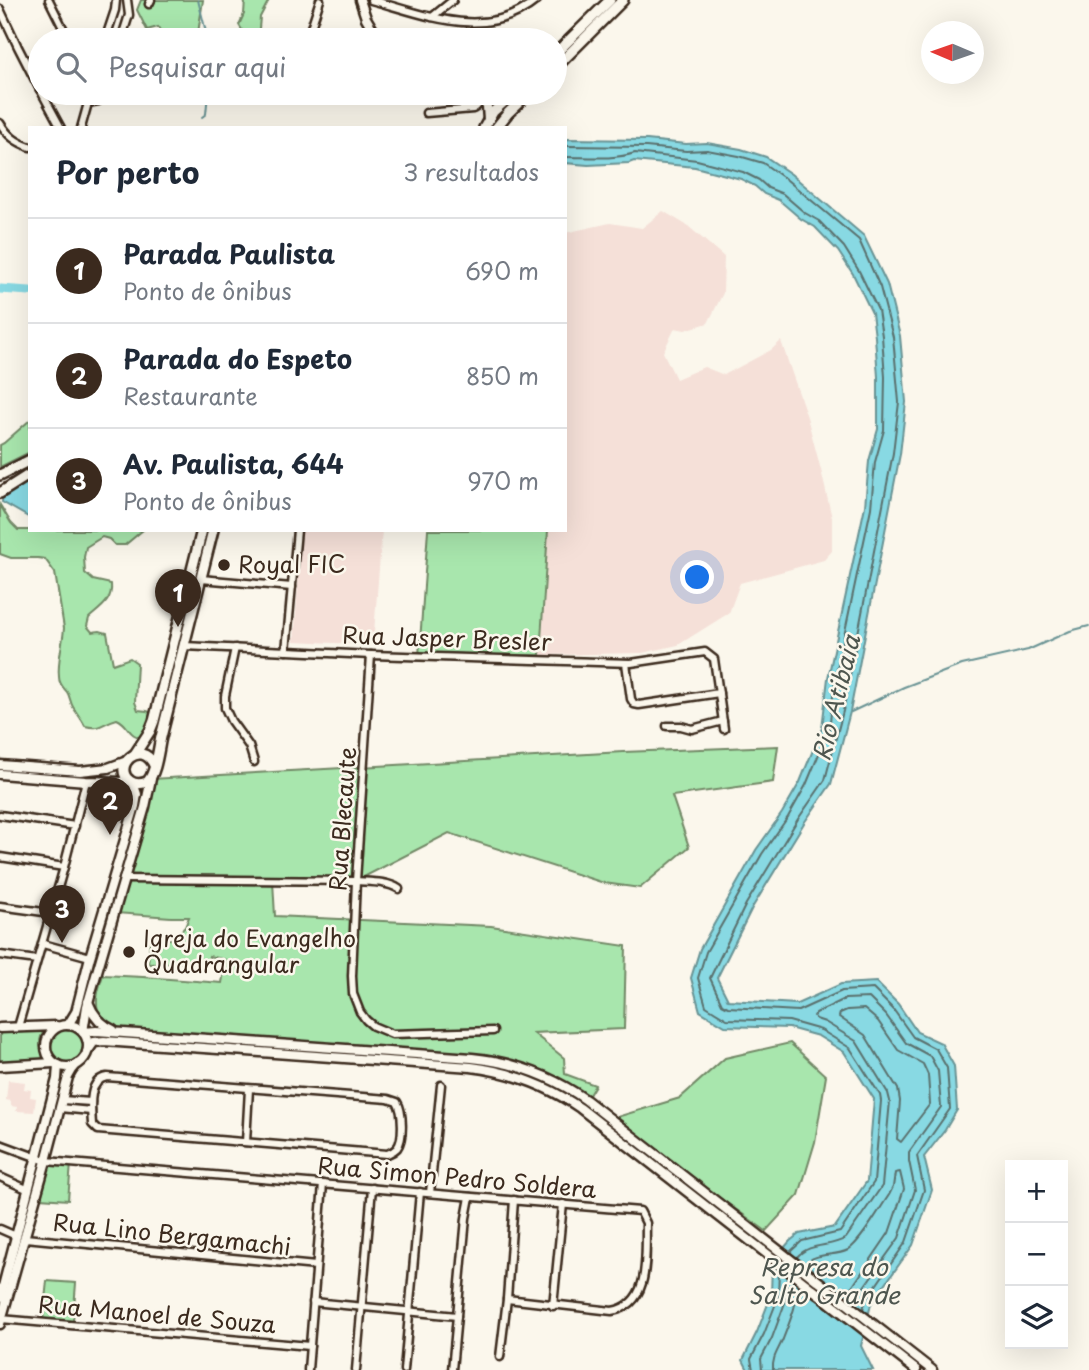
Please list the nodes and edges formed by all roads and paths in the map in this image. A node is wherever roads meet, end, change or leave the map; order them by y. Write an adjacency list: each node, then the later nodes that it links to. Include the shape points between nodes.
1 (49, 0): 15 (street)
2 (116, 0): 12 (street)
3 (127, 0): 13 (street)
4 (320, 0): 18 (street)
5 (360, 0): 19 (main road)
6 (371, 0): 14 (street)
7 (453, 0): 14 (street)
8 (537, 0): 14 (street, via 505,19 483,23)
9 (610, 0): 20 (main road)
10 (623, 0): 21 (main road)
11 (0, 9): 22 (street)
12 (115, 10): 13 (street); 16 (street)
13 (130, 15): 17 (street)
14 (432, 17)
15 (63, 28)
16 (108, 28)
17 (125, 28)
18 (311, 28)
19 (372, 28)
20 (567, 42)
21 (567, 56)
22 (28, 67)
23 (48, 105): 32 (street)
24 (87, 105): 33 (street)
25 (477, 105): 29 (street)
26 (486, 105): 31 (main road)
27 (499, 105): 31 (main road)
28 (516, 105): 34 (main road)
29 (426, 113)
30 (0, 123): 35 (street, via 13,140)
31 (486, 124)
32 (60, 126)
33 (82, 126)
34 (498, 126)
35 (28, 146)
36 (28, 461): 37 (main road)
37 (0, 475)
38 (28, 475): 39 (main road)
39 (0, 493)
40 (201, 532): 52 (main road, via 154,721)
41 (213, 532): 43 (main road)
42 (297, 532): 44 (street)
43 (201, 579): 44 (street); 45 (main road)
44 (292, 587): 47 (street)
45 (184, 646): 46 (street, Rua Jasper Bresler); 55 (main road)
46 (235, 648): 47 (street, Rua Jasper Bresler); 53 (street, via 225,708)
47 (286, 651): 48 (street, Rua Jasper Bresler)
48 (370, 655): 49 (street, Rua Jasper Bresler); 65 (street, Rua Blecaute)
49 (626, 663): 50 (street, Rua Jasper Bresler, via 707,653 714,659); 50 (street, via 634,704)
50 (719, 693): 51 (street, via 723,725)
51 (667, 726)
52 (131, 758): 54 (main road, via 108,768 80,771); 55 (main road, via 147,755); 59 (main road, via 125,774)
53 (254, 762)
54 (0, 765)
55 (154, 765): 57 (main road)
56 (0, 774): 58 (main road)
57 (150, 779): 59 (main road, via 142,784); 64 (main road)
58 (86, 781): 59 (main road); 61 (street)
59 (131, 782): 71 (main road, via 137,799)
60 (0, 814): 61 (street)
61 (75, 826): 63 (street)
62 (0, 857): 63 (street)
63 (64, 867): 68 (street)
64 (123, 879): 65 (street); 73 (main road)
65 (356, 881): 66 (street); 77 (street, Rua Blecaute, via 351,987 366,1020 392,1034)
66 (398, 889)
67 (0, 906): 68 (street)
68 (51, 913): 69 (street)
69 (43, 944): 71 (street); 72 (street)
70 (0, 955): 72 (street)
71 (90, 957): 74 (main road, via 76,1012)
72 (37, 960): 75 (street)
73 (88, 1002): 78 (main road); 79 (main road, via 98,1020)
74 (63, 1026): 75 (main road); 78 (main road); 81 (main road, via 53,1030 46,1043)
75 (18, 1027): 76 (main road)
76 (0, 1028)
77 (493, 1031)
78 (83, 1032): 79 (main road); 80 (main road)
79 (119, 1033): 117 (main road, via 472,1058 522,1068 576,1093)
80 (87, 1052): 82 (main road); 117 (main road, via 94,1042 104,1041 471,1067 541,1085 571,1102)
81 (56, 1064): 82 (main road); 83 (main road); 88 (main road)
82 (77, 1064): 87 (main road, via 69,1073)
83 (0, 1066)
84 (441, 1085): 99 (street)
85 (249, 1089): 86 (street, via 107,1077 96,1082); 90 (street); 90 (street, via 388,1099 400,1107 402,1126 400,1144 387,1154)
86 (92, 1102): 87 (street); 89 (street)
87 (64, 1103): 88 (main road); 89 (street, via 69,1110); 93 (main road)
88 (51, 1104): 92 (main road)
89 (91, 1111): 90 (street, via 92,1124 98,1130)
90 (246, 1142)
91 (0, 1144): 92 (street, Rua Simon Pedro Soldera)
92 (37, 1158): 93 (street, Rua Simon Pedro Soldera); 97 (main road)
93 (46, 1161): 95 (street, Rua Simon Pedro Soldera); 104 (main road)
94 (0, 1177): 97 (street)
95 (323, 1184): 96 (street, Rua Simon Pedro Soldera); 105 (street)
96 (372, 1188): 98 (street, Rua Simon Pedro Soldera); 111 (street)
97 (29, 1190): 104 (main road)
98 (420, 1192): 99 (street, Rua Simon Pedro Soldera); 112 (street)
99 (430, 1193): 100 (street, Rua Simon Pedro Soldera)
100 (470, 1197): 101 (street, Rua Simon Pedro Soldera); 113 (street)
101 (514, 1200): 102 (street, Rua Simon Pedro Soldera); 108 (street)
102 (563, 1205): 110 (street); 110 (street, Rua Simon Pedro Soldera, via 640,1211 646,1223 643,1279 638,1296 619,1310)
103 (0, 1229): 104 (street, Rua Lino Bergamachi)
104 (21, 1237): 105 (street, Rua Lino Bergamachi); 106 (main road); 114 (main road)
105 (316, 1266): 109 (street)
106 (2, 1283): 107 (main road)
107 (0, 1298)
108 (507, 1299): 110 (street, Rua Simon Pedro Soldera); 116 (street)
109 (313, 1302): 111 (street); 115 (street)
110 (553, 1306)
111 (362, 1307): 112 (street); 119 (street)
112 (409, 1311): 113 (street); 120 (street)
113 (457, 1316): 121 (street)
114 (1, 1321): 115 (street, Rua Manoel de Souza)
115 (310, 1346): 118 (street)
116 (500, 1357)
117 (907, 1357): 122 (main road); 123 (main road)
118 (307, 1370)
119 (356, 1370)
120 (404, 1370)
121 (452, 1370)
122 (916, 1370)
123 (932, 1370)

